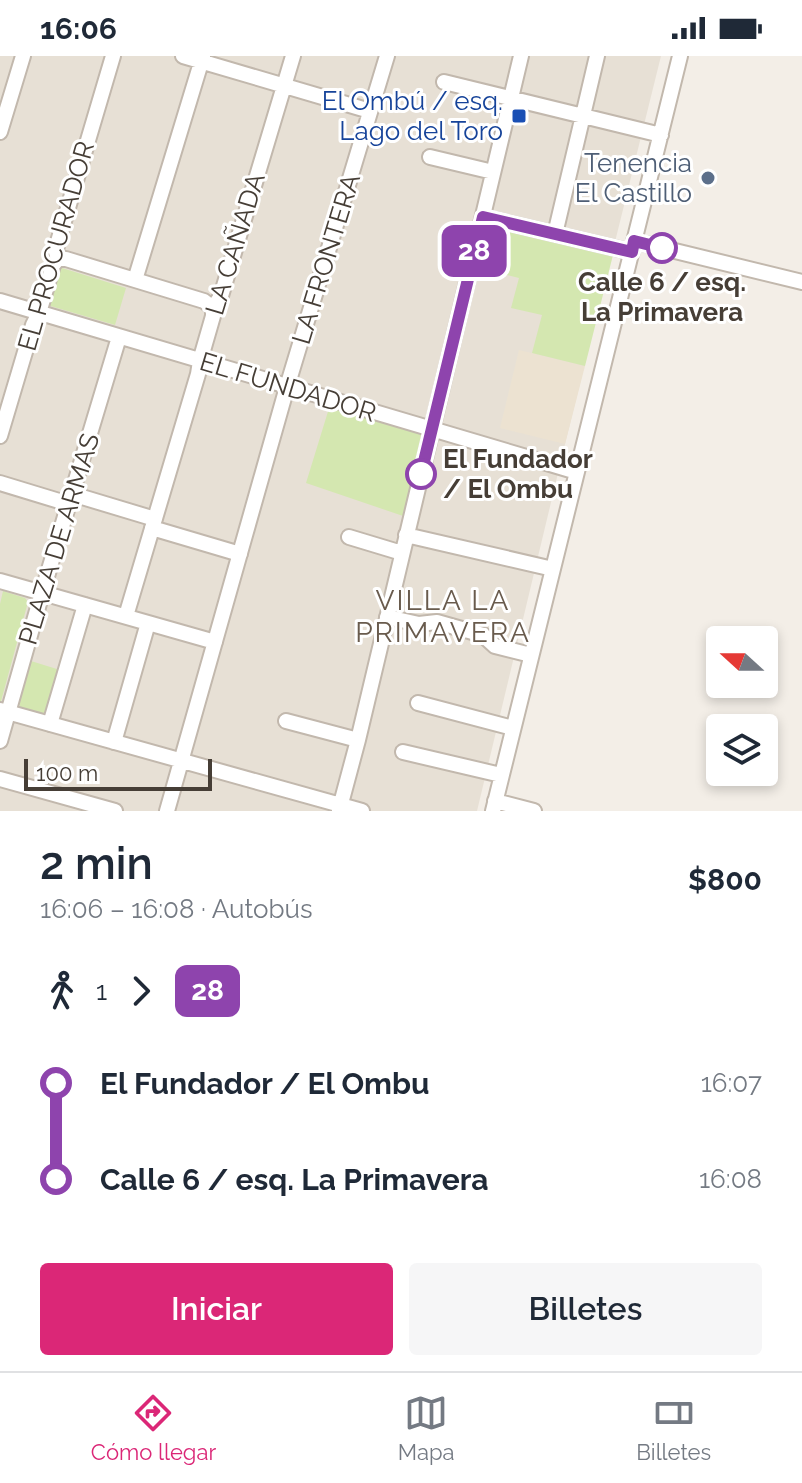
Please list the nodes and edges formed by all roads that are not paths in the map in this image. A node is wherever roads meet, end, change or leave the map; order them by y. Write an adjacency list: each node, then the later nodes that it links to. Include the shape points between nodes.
1 (23, 56): 15 (street)
2 (113, 56): 22 (street, EL PROCURADOR, via 56,248)
3 (183, 56): 9 (street)
4 (293, 56): 11 (street, LA CAÑADA)
5 (387, 56): 13 (street, LA FRONTERA)
6 (521, 56): 12 (street)
7 (597, 56): 14 (street)
8 (680, 56): 16 (street)
9 (202, 59): 11 (street); 23 (street)
10 (444, 82): 12 (street)
11 (284, 86): 13 (street); 26 (street, LA CAÑADA)
12 (511, 99): 14 (street); 18 (street)
13 (370, 111): 30 (street, LA FRONTERA)
14 (583, 116): 16 (street); 20 (street)
15 (0, 132)
16 (661, 135): 21 (street)
17 (430, 157): 18 (street)
18 (493, 172): 19 (street)
19 (483, 217): 20 (street); 31 (street)
20 (555, 234): 21 (street)
21 (633, 246): 24 (street); 33 (street)
22 (58, 259): 23 (street, EL FUNDADOR); 27 (street, EL PROCURADOR)
23 (135, 280): 26 (street, EL FUNDADOR)
24 (802, 282)
25 (0, 301): 27 (street, EL FUNDADOR)
26 (213, 308): 29 (street, LA CAÑADA)
27 (39, 313): 28 (street, EL FUNDADOR); 32 (street, EL PROCURADOR)
28 (119, 337): 29 (street, EL FUNDADOR); 35 (street, PLAZA DE ARMAS)
29 (200, 361): 30 (street, EL FUNDADOR); 36 (street, LA CAÑADA)
30 (287, 387): 31 (street, EL FUNDADOR); 40 (street, LA FRONTERA)
31 (431, 430): 33 (street, EL FUNDADOR); 37 (street)
32 (0, 436)
33 (577, 472): 41 (street)
34 (0, 483): 35 (street)
35 (71, 499): 36 (street); 43 (street, PLAZA DE ARMAS)
36 (154, 523): 40 (street); 45 (street, LA CAÑADA)
37 (406, 535): 39 (street); 41 (street)
38 (349, 537): 39 (street)
39 (402, 553): 46 (street)
40 (240, 554): 48 (street, LA FRONTERA)
41 (553, 569): 49 (street)
42 (1, 583): 43 (street)
43 (42, 593): 44 (street); 51 (street, PLAZA DE ARMAS)
44 (85, 605): 45 (street); 53 (street)
45 (126, 616): 47 (street)
46 (387, 617): 49 (street, via 437,622); 55 (street)
47 (148, 623): 48 (street); 57 (street)
48 (215, 642): 59 (street, LA FRONTERA)
49 (531, 655): 54 (street)
50 (418, 703): 54 (street)
51 (4, 711): 53 (street); 56 (street, PLAZA DE ARMAS)
52 (286, 721): 55 (street)
53 (50, 724): 57 (street)
54 (513, 728): 60 (street)
55 (358, 740): 63 (street)
56 (0, 741)
57 (114, 742): 59 (street)
58 (403, 752): 60 (street)
59 (181, 761): 63 (street); 65 (street, LA FRONTERA)
60 (501, 775): 62 (street)
61 (0, 779): 64 (street)
62 (494, 806): 67 (street)
63 (340, 808): 66 (street)
64 (115, 811)
65 (167, 811)
66 (362, 811)
67 (534, 811)

